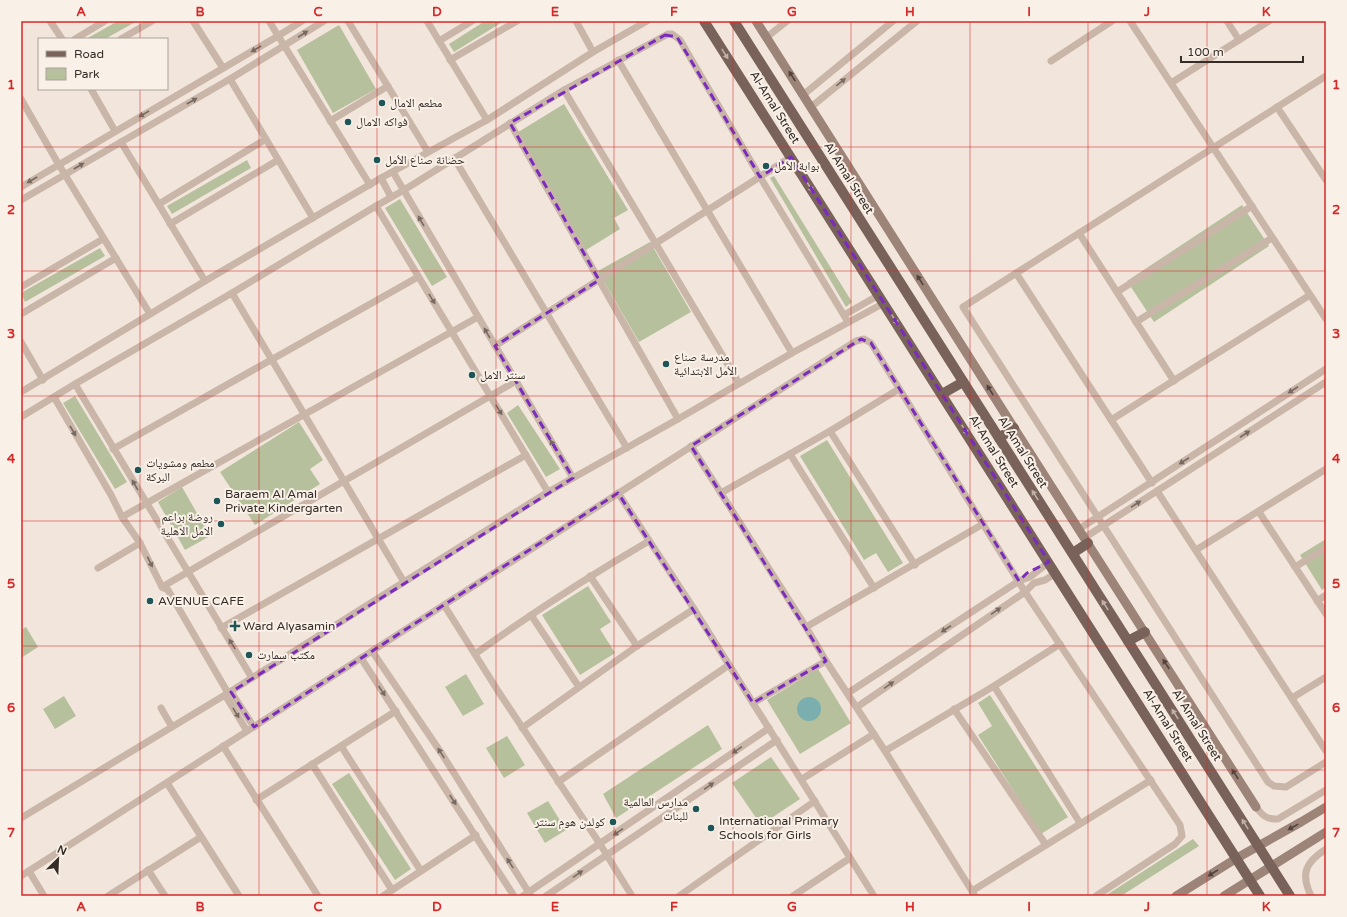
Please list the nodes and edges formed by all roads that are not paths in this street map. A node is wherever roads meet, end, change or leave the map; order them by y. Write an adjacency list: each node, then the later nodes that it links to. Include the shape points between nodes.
1 (50, 21): 26 (street)
2 (105, 21): 27 (street)
3 (152, 21): 28 (street)
4 (193, 21): 36 (street)
5 (269, 21): 24 (street)
6 (302, 21): 24 (street)
7 (324, 21): 31 (street, one-way to 7)
8 (348, 21): 40 (street)
9 (427, 21): 29 (street)
10 (472, 21): 29 (street)
11 (518, 21): 33 (street)
12 (576, 21): 32 (street)
13 (647, 21): 32 (street)
14 (704, 21): 55 (main road, Al-Amal Street, one-way to 55)
15 (734, 21): 106 (main road, Al Amal Street)
16 (756, 21): 25 (street)
17 (787, 21): 25 (street)
18 (893, 21): 43 (street)
19 (917, 21): 45 (street, one-way to 19)
20 (1112, 21): 35 (street)
21 (1130, 21): 39 (street)
22 (1227, 21): 30 (street)
23 (1269, 21): 30 (street)
24 (278, 36): 31 (street); 36 (street, one-way to 36)
25 (767, 37): 43 (street, one-way to 25)
26 (61, 38)
27 (76, 38)
28 (123, 38)
29 (439, 40): 33 (street)
30 (1239, 40): 39 (street)
31 (284, 46): 38 (street); 48 (street)
32 (593, 52): 47 (street)
33 (450, 60): 47 (street)
34 (618, 60): 42 (street); 61 (street, via 664,35 672,34 677,37); 72 (street)
35 (1051, 61)
36 (223, 68): 50 (street, one-way to 50)
37 (1326, 76): 46 (street)
38 (230, 79): 51 (street); 52 (street, one-way to 38)
39 (1171, 83): 53 (street)
40 (388, 86): 48 (street); 54 (street)
41 (92, 90): 50 (street)
42 (564, 90): 49 (street); 78 (street)
43 (803, 95): 45 (street)
44 (21, 99): 58 (street)
45 (811, 107): 119 (street, one-way to 45)
46 (1277, 107): 53 (street); 63 (street)
47 (486, 120): 54 (street)
48 (330, 121): 64 (street)
49 (510, 123): 56 (street); 82 (street)
50 (116, 131): 58 (street)
51 (266, 139): 57 (street); 69 (street)
52 (120, 142): 60 (street, one-way to 52); 69 (street)
53 (1213, 148): 71 (street); 75 (street)
54 (428, 152): 59 (street)
55 (791, 157): 61 (street); 88 (main road, Al-Amal Street, one-way to 88)
56 (454, 158): 66 (street); 89 (street)
57 (278, 160): 73 (street); 74 (street)
58 (59, 165): 60 (street); 65 (street, one-way to 65)
59 (393, 172): 62 (street); 66 (street)
60 (64, 174): 68 (street); 77 (street)
61 (760, 177): 72 (street); 92 (street)
62 (381, 178): 64 (street); 67 (street)
63 (1326, 180)
64 (370, 185): 73 (street)
65 (21, 187)
66 (404, 190): 67 (street); 93 (street, one-way to 66)
67 (391, 197): 70 (street)
68 (21, 200)
69 (158, 204): 74 (street)
70 (376, 206): 81 (street); 86 (street)
71 (1252, 206): 76 (street); 85 (street)
72 (707, 211): 78 (street); 100 (street)
73 (313, 218): 83 (street)
74 (170, 224): 83 (street)
75 (1079, 233): 80 (street); 85 (street)
76 (1272, 238): 87 (street); 96 (street)
77 (103, 239): 79 (street); 84 (street)
78 (656, 244): 82 (street); 108 (street)
79 (116, 258): 90 (street); 91 (street)
80 (1016, 273): 118 (street); 138 (street, via 963,307)
81 (418, 278): 97 (street, one-way to 97); 101 (street)
82 (599, 280): 89 (street); 117 (street)
83 (205, 281): 91 (street)
84 (21, 286)
85 (1117, 292): 96 (street)
86 (232, 293): 101 (street); 109 (street)
87 (1310, 295): 94 (street); 105 (street)
88 (881, 299): 92 (street); 95 (street); 112 (main road, Al-Amal Street, one-way to 112)
89 (547, 313): 99 (street); 123 (street)
90 (21, 314)
91 (150, 314): 103 (street)
92 (844, 315): 95 (street)
93 (478, 317): 97 (street); 99 (street, one-way to 93)
94 (1326, 319)
95 (848, 322): 100 (street)
96 (1136, 322): 105 (street)
97 (452, 332): 113 (street); 115 (street)
98 (21, 342): 103 (street)
99 (495, 346): 104 (street)
100 (792, 353): 108 (street)
101 (271, 360): 115 (street); 124 (street)
102 (1326, 369): 130 (street, one-way to 130)
103 (43, 380): 111 (street)
104 (516, 381): 113 (street); 128 (street, one-way to 104)
105 (1174, 381): 118 (street)
106 (963, 382): 112 (main road); 121 (main road, Al Amal Street)
107 (1326, 382): 131 (street, one-way to 107)
108 (739, 383): 117 (street)
109 (75, 384): 114 (street); 124 (street)
110 (899, 389): 120 (street); 122 (street, via 871,343 861,339); 139 (street)
111 (21, 392)
112 (942, 394): 149 (main road, Al-Amal Street, one-way to 149)
113 (490, 396): 126 (street, one-way to 126); 129 (street)
114 (54, 397): 116 (street); 137 (street, one-way to 137)
115 (304, 415): 129 (street); 135 (street)
116 (21, 417)
117 (678, 420): 123 (street)
118 (1111, 420): 130 (street)
119 (1014, 428): 121 (main road); 141 (street)
120 (830, 431): 125 (street); 150 (street)
121 (999, 438): 148 (main road, Al Amal Street, one-way to 121)
122 (691, 446): 133 (street); 134 (street)
123 (627, 448): 128 (street)
124 (113, 449): 135 (street, one-way to 124)
125 (790, 454): 134 (street); 159 (street)
126 (526, 455): 132 (street); 142 (street)
127 (1326, 469): 136 (street)
128 (573, 478): 132 (street)
129 (344, 481): 142 (street); 153 (street)
130 (1152, 483): 138 (street)
131 (1157, 490): 140 (street, one-way to 131); 147 (street)
132 (548, 492): 157 (street)
133 (618, 493): 144 (street); 163 (street)
134 (721, 493): 167 (street)
135 (146, 504): 137 (street); 153 (street)
136 (1259, 512): 147 (street); 151 (street)
137 (122, 517): 145 (street)
138 (1098, 517): 140 (street); 141 (street)
139 (983, 524): 150 (street); 156 (street)
140 (1103, 525): 143 (street); 201 (street, via 1268,782 1274,786 1286,787)
141 (1079, 529): 143 (street)
142 (378, 539): 157 (street); 168 (street)
143 (1086, 540): 148 (main road); 169 (street)
144 (649, 541): 155 (street); 164 (street)
145 (140, 543): 152 (street); 158 (street, one-way to 158)
146 (1326, 548): 151 (street)
147 (1196, 550): 184 (street)
148 (1072, 553): 170 (main road, Al Amal Street, one-way to 148)
149 (1049, 562): 154 (main road, Al-Amal Street); 156 (street, via 1030,577)
150 (915, 565): 159 (street)
151 (1295, 567): 162 (street)
152 (98, 568)
153 (188, 572): 158 (street); 168 (street)
154 (1056, 574): 160 (street, via 1034,583); 223 (main road, Al-Amal Street)
155 (590, 576): 166 (street); 172 (street)
156 (1019, 581): 160 (street); 183 (street, one-way to 183)
157 (404, 582): 179 (street)
158 (162, 587): 182 (street, via 168,590)
159 (874, 588): 167 (street)
160 (1025, 592): 171 (street); 186 (street, one-way to 160)
161 (1326, 596): 162 (street)
162 (1317, 601): 165 (street)
163 (444, 605): 173 (street); 174 (street)
164 (694, 609): 172 (street); 177 (street)
165 (1326, 614)
166 (531, 615): 174 (street); 181 (street)
167 (806, 627): 176 (street)
168 (221, 628): 179 (street, one-way to 168)
169 (1145, 632): 170 (main road); 210 (street, one-way to 169)
170 (1128, 641): 219 (main road, Al Amal Street, one-way to 170)
171 (1060, 644): 180 (street); 204 (street)
172 (637, 646): 181 (street)
173 (372, 651): 175 (street); 233 (street, one-way to 173, via 438,748)
174 (475, 654): 192 (street)
175 (361, 658): 189 (street, one-way to 189); 191 (street)
176 (826, 661): 183 (street); 185 (street)
177 (729, 665): 185 (street); 205 (street)
178 (1326, 677): 184 (street)
179 (252, 678): 182 (street)
180 (994, 686): 188 (street); 213 (street)
181 (579, 687): 192 (street)
182 (228, 693): 190 (street); 191 (street); 194 (street, one-way to 194)
183 (848, 693): 186 (street)
184 (1292, 698): 200 (street)
185 (753, 704): 193 (street)
186 (857, 707): 195 (street)
187 (161, 708): 190 (street)
188 (954, 709): 199 (street); 218 (street)
189 (396, 711): 198 (street); 215 (street, one-way to 215)
190 (172, 727): 212 (street)
191 (254, 727): 194 (street)
192 (522, 728): 205 (street)
193 (769, 728): 196 (street); 217 (street, one-way to 217)
194 (247, 731): 197 (street)
195 (874, 734): 199 (street); 203 (street)
196 (777, 740): 203 (street); 221 (street, one-way to 196)
197 (223, 746): 206 (street); 208 (street)
198 (341, 746): 202 (street); 227 (street)
199 (885, 751): 232 (street)
200 (1326, 751)
201 (1326, 762)
202 (312, 764): 208 (street); 230 (street)
203 (802, 779): 209 (street)
204 (1151, 780): 213 (street); 246 (street, via 1180,826 1182,836 1175,844)
205 (558, 782): 217 (street)
206 (167, 783): 216 (street); 226 (street)
207 (1326, 790): 210 (street, via 1278,819 1268,818)
208 (256, 800): 238 (street)
209 (815, 801): 222 (street); 243 (street)
210 (1256, 807)
211 (1326, 807): 219 (street, one-way to 219)
212 (21, 818)
213 (1080, 823): 218 (street)
214 (1326, 832): 224 (street)
215 (476, 835): 227 (street); 240 (street)
216 (201, 837): 225 (street); 237 (street)
217 (600, 844): 221 (street); 233 (street)
218 (1046, 845): 232 (street)
219 (1259, 846): 223 (street); 224 (main road, Al Amal Street)
220 (1326, 849): 251 (street, via 1307,866 1305,881)
221 (606, 855): 241 (street, one-way to 221); 242 (street)
222 (850, 858): 244 (street); 245 (street)
223 (1237, 858): 229 (main road, Al-Amal Street); 247 (street, one-way to 247)
224 (1271, 866): 229 (street); 250 (main road, Al Amal Street)
225 (148, 870): 231 (street); 236 (street)
226 (29, 871): 228 (street); 234 (street)
227 (421, 871): 230 (street)
228 (21, 876)
229 (1250, 880): 248 (street); 249 (main road, Al-Amal Street)
230 (392, 890): 239 (street)
231 (119, 893): 235 (street)
232 (973, 894)
233 (528, 895)
234 (44, 896)
235 (108, 896)
236 (165, 896)
237 (239, 896)
238 (318, 896)
239 (383, 896)
240 (514, 896)
241 (546, 896)
242 (632, 896)
243 (679, 896)
244 (794, 896)
245 (874, 896)
246 (1096, 896)
247 (1176, 896)
248 (1224, 896)
249 (1260, 896)
250 (1290, 896)
251 (1311, 896)

